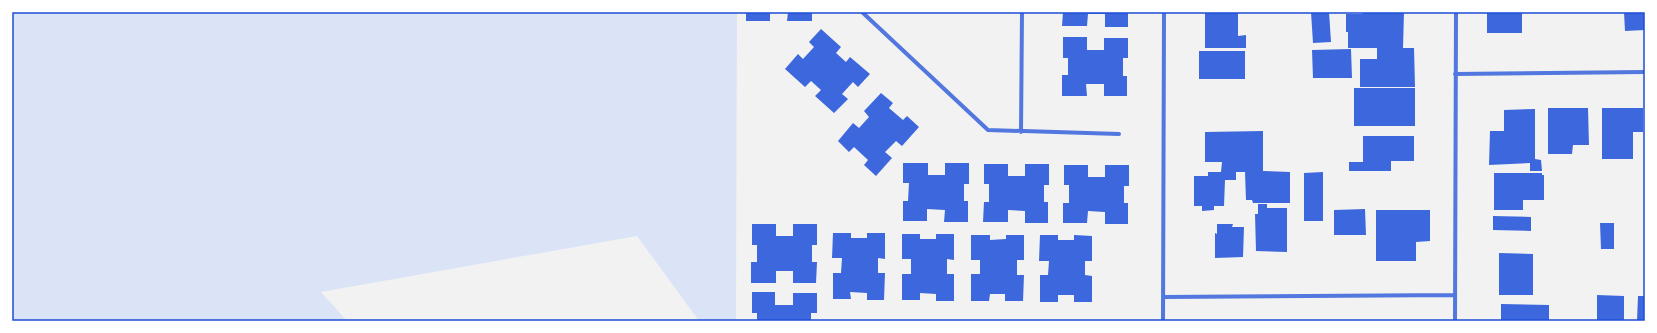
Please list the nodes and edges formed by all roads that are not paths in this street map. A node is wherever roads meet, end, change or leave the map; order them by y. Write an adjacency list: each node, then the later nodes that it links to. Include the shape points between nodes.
1 (862, 12): 7 (street, via 988,130)
2 (1022, 12): 7 (street)
3 (1164, 12): 10 (street)
4 (1456, 12): 6 (street)
5 (1645, 72): 6 (street)
6 (1455, 74): 9 (street)
7 (1021, 132): 8 (street)
8 (1119, 134)
9 (1455, 295): 10 (street); 12 (street)
10 (1163, 298): 11 (street)
11 (1163, 321)
12 (1455, 321)

